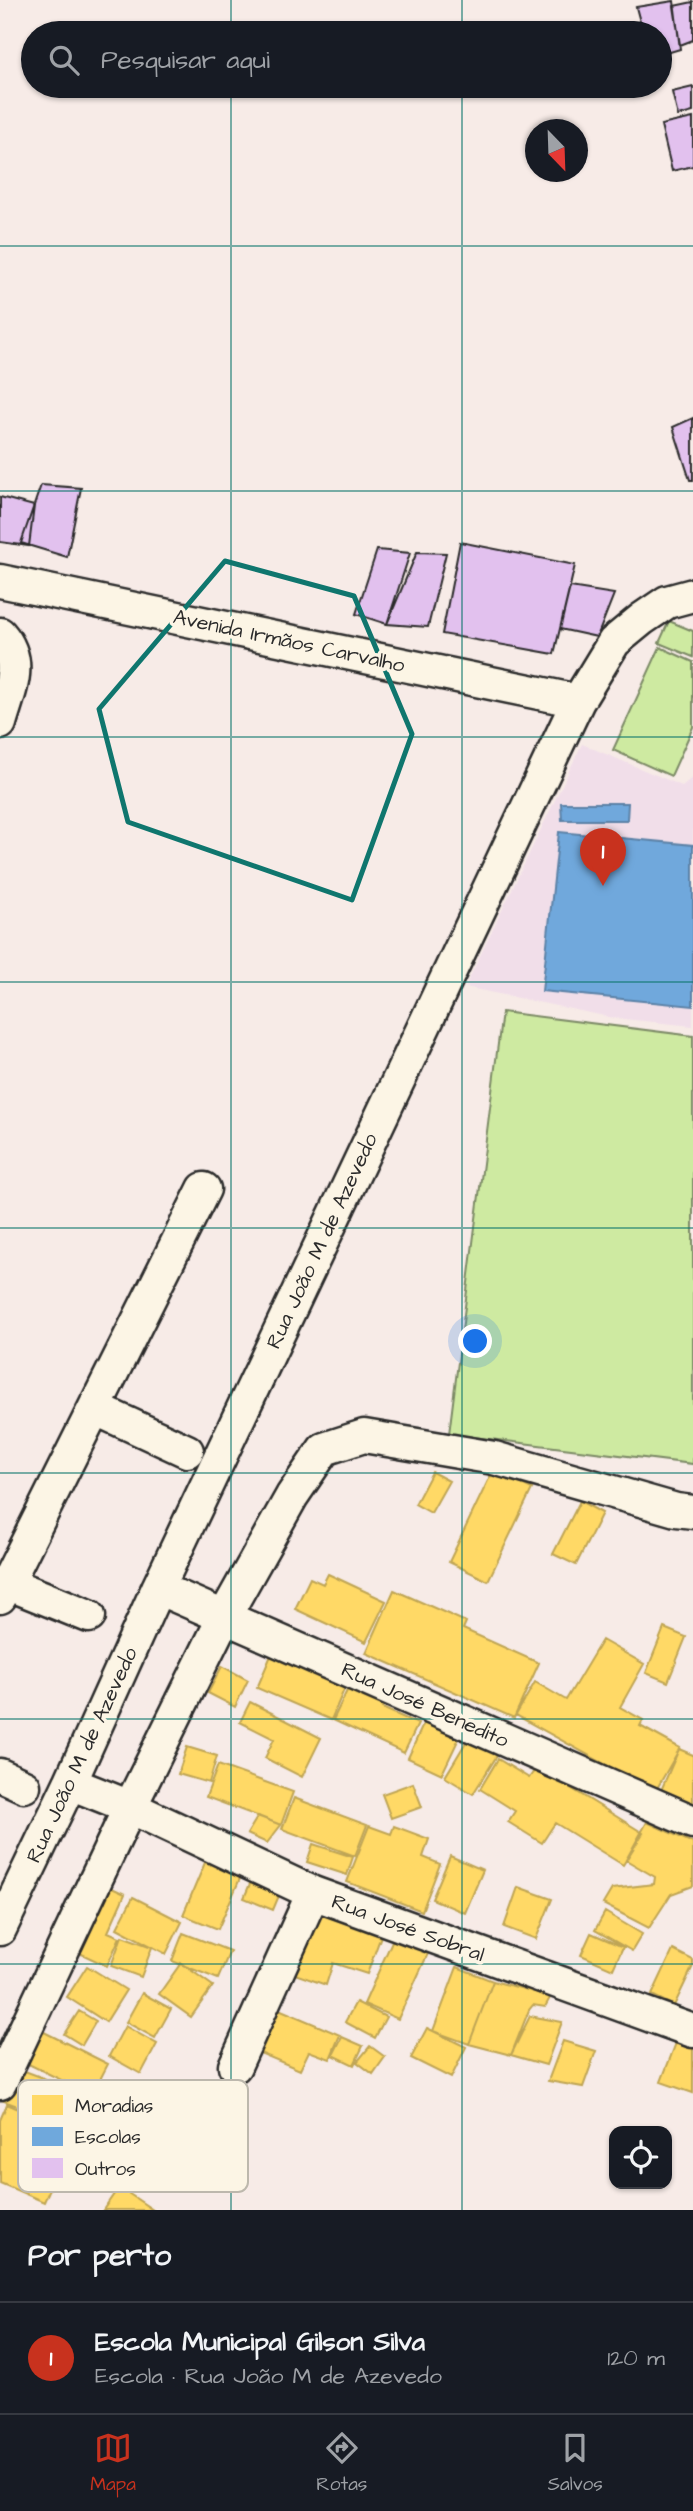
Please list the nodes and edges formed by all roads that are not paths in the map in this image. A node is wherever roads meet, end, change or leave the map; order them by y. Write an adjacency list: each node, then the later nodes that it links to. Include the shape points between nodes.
1 (0, 581): 4 (street, Avenida Irmãos Carvalho)
2 (693, 595): 4 (street, Rua João M de Azevedo, via 667,602 614,642)
3 (0, 634): 5 (street, via 14,657 15,670)
4 (578, 701): 10 (street, Rua João M de Azevedo)
5 (0, 723)
6 (204, 1189): 7 (street)
7 (96, 1409): 8 (street); 11 (street)
8 (187, 1451)
9 (693, 1512): 13 (street, via 494,1458 364,1436 324,1448)
10 (158, 1588): 13 (street, Rua José Benedito); 14 (street, Rua João M de Azevedo)
11 (4, 1590): 12 (street)
12 (89, 1616)
13 (224, 1617): 15 (street); 16 (street, Rua José Benedito)
14 (70, 1783): 15 (street, Rua José Sobral); 18 (street, Rua João M de Azevedo)
15 (130, 1807): 17 (street, Rua José Sobral); 21 (street)
16 (693, 1822)
17 (313, 1893): 19 (street, Rua José Sobral); 20 (street)
18 (0, 1929)
19 (693, 2031)
20 (235, 2066)
21 (0, 2083)

